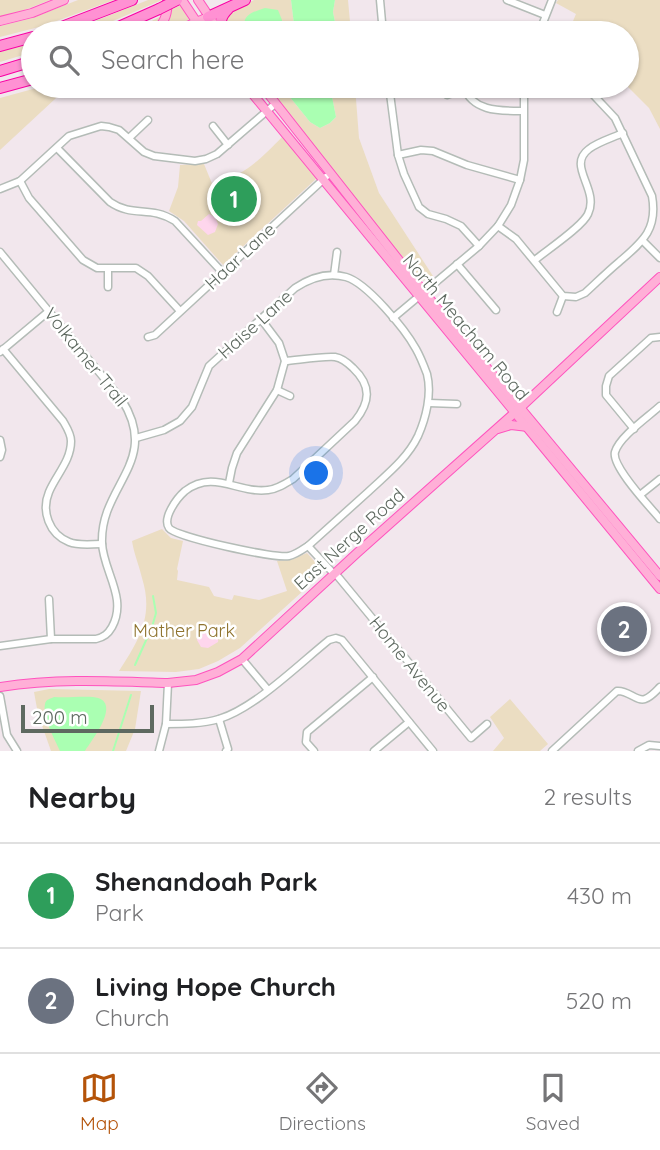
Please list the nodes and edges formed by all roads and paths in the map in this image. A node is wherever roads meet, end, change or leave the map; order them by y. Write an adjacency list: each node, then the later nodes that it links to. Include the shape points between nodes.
1 (64, 0): 14 (main road)
2 (132, 0): 15 (highway)
3 (167, 0): 17 (main road)
4 (177, 0): 16 (highway, bridge)
5 (245, 0): 11 (highway)
6 (380, 0): 22 (street)
7 (507, 0): 12 (street)
8 (552, 0): 12 (street)
9 (198, 1): 13 (main road)
10 (184, 4): 18 (main road)
11 (230, 7): 13 (highway); 21 (highway)
12 (545, 15): 23 (street)
13 (208, 17): 19 (main road); 20 (main road)
14 (0, 21)
15 (80, 21)
16 (132, 21)
17 (164, 21)
18 (195, 21)
19 (198, 21)
20 (212, 21)
21 (220, 21)
22 (382, 21)
23 (543, 21)
24 (21, 40): 25 (highway)
25 (0, 46)
26 (21, 65): 27 (highway)
27 (0, 71)
28 (21, 84): 29 (highway)
29 (0, 90)
30 (256, 98): 38 (main road, North Meacham Road)
31 (271, 98): 36 (main road, North Meacham Road)
32 (390, 98): 45 (street)
33 (470, 98): 37 (street, via 491,111)
34 (524, 98): 37 (street)
35 (597, 98): 41 (street)
36 (275, 104): 38 (street); 46 (main road, North Meacham Road)
37 (523, 111): 47 (street)
38 (268, 112): 43 (street); 46 (main road, North Meacham Road)
39 (148, 120): 42 (street)
40 (213, 126): 43 (street)
41 (623, 133): 51 (street, via 655,210); 56 (street, via 582,157 580,169 591,194 588,215)
42 (129, 138): 43 (street, via 154,156 195,161); 44 (street, via 101,126 69,136)
43 (228, 145)
44 (57, 148): 48 (street); 59 (street, via 119,208 149,211 175,221)
45 (398, 155): 47 (street, via 433,151); 52 (street, via 419,207 461,226)
46 (327, 176): 59 (street, Haar Lane); 63 (main road, North Meacham Road)
47 (520, 180): 50 (street)
48 (20, 181): 49 (street); 58 (street, via 29,198 83,260)
49 (0, 189)
50 (498, 226): 52 (street); 56 (street)
51 (643, 241): 55 (street); 64 (street, via 585,293)
52 (479, 246): 57 (street)
53 (0, 252): 67 (street, Volkamer Trail)
54 (337, 252): 60 (street)
55 (660, 258)
56 (535, 260): 64 (street)
57 (457, 264): 63 (street); 65 (street)
58 (108, 269): 62 (street); 66 (street, via 136,268)
59 (222, 272): 66 (street, Haar Lane)
60 (334, 275): 69 (street, via 364,287); 70 (street, Haise Lane, via 305,281)
61 (660, 277): 82 (main road, East Nerge Road)
62 (108, 287)
63 (422, 294): 69 (street); 82 (main road, North Meacham Road)
64 (563, 296): 68 (street)
65 (496, 310)
66 (180, 311): 71 (street, Haar Lane)
67 (50, 312): 74 (street); 86 (street, Volkamer Trail, via 122,400)
68 (557, 312)
69 (393, 318): 79 (street, via 416,349 427,375)
70 (261, 319): 76 (street, via 279,343); 86 (street, Haise Lane, via 209,366 192,407 180,421)
71 (148, 337)
72 (660, 337): 85 (street, via 651,338 609,376 606,386 606,395)
73 (337, 348): 75 (street)
74 (2, 351): 93 (street, via 68,429 70,450 45,506 52,528 70,542)
75 (336, 357): 76 (street); 90 (street, via 351,366 368,388 363,412 281,486 268,490)
76 (285, 361): 77 (street)
77 (277, 390): 78 (street); 90 (street, via 237,453)
78 (290, 397)
79 (429, 402): 80 (street); 94 (street, via 418,437 402,461)
80 (457, 404)
81 (660, 406): 85 (street)
82 (518, 409): 83 (main road, North Meacham Road); 84 (main road, East Nerge Road); 96 (main road, North Meacham Road)
83 (528, 427): 84 (main road); 97 (main road, North Meacham Road)
84 (495, 429): 95 (main road, East Nerge Road)
85 (634, 429): 91 (street, via 618,445 614,457)
86 (136, 438): 93 (street, via 135,454 106,512)
87 (0, 440): 88 (street)
88 (0, 457)
89 (660, 479): 91 (street)
90 (229, 483): 94 (street, via 211,481 188,489 174,504 168,527 192,538 280,556 291,556)
91 (640, 495): 92 (street)
92 (660, 519)
93 (102, 544): 99 (street, via 117,597 114,624 109,633 96,639)
94 (308, 546): 95 (street, Home Avenue)
95 (334, 574): 101 (main road, East Nerge Road); 111 (street, Home Avenue, via 471,738)
96 (660, 576)
97 (660, 589)
98 (49, 599): 99 (street)
99 (51, 639): 100 (street)
100 (0, 646)
101 (242, 659): 103 (main road, East Nerge Road, via 196,680); 106 (street)
102 (373, 677): 106 (street, via 336,638); 109 (street); 117 (street, via 307,732 306,741)
103 (168, 683): 104 (main road, East Nerge Road, via 78,680); 110 (street)
104 (0, 687)
105 (660, 687): 120 (street, via 645,699 617,691)
106 (268, 690): 108 (street)
107 (0, 696): 112 (street)
108 (219, 719): 110 (street); 116 (street)
109 (409, 722): 118 (street); 119 (street)
110 (166, 724): 115 (street)
111 (487, 724)
112 (3, 727): 114 (street)
113 (660, 746): 121 (street)
114 (17, 751)
115 (159, 751)
116 (226, 751)
117 (314, 751)
118 (374, 751)
119 (433, 751)
120 (552, 751)
121 (638, 751)

